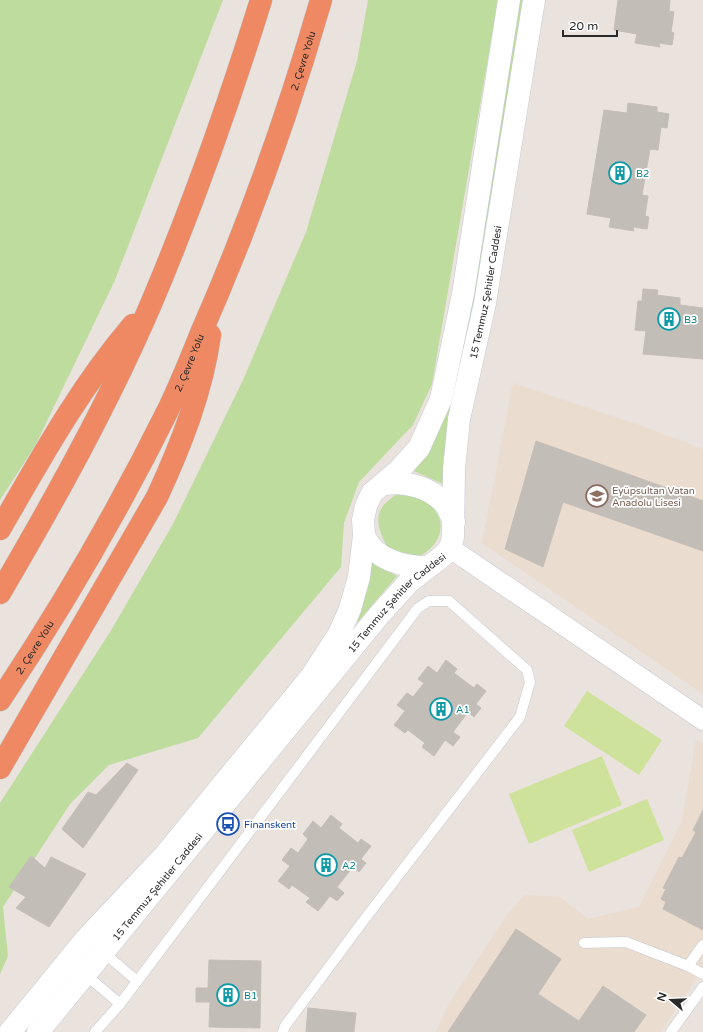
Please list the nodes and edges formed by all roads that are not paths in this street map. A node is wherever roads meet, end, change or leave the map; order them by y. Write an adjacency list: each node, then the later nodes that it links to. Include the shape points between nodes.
1 (261, 0): 6 (highway, via 199,183)
2 (321, 0): 5 (highway, 2. Çevre Yolu, via 272,156)
3 (509, 0): 7 (main road, 15 Temmuz Şehitler Caddesi, via 463,294 441,399 419,448)
4 (534, 0): 8 (main road, 15 Temmuz Şehitler Caddesi, via 485,303 459,419 454,469)
5 (216, 300): 14 (highway, 2. Çevre Yolu, via 170,406 115,512 82,571); 16 (highway, via 197,396 175,459 154,504)
6 (151, 304): 9 (highway, via 109,353 66,415); 13 (highway, via 113,386 45,516)
7 (385, 484): 8 (main road, via 405,483 435,495 445,504); 10 (main road, 15 Temmuz Şehitler Caddesi, via 372,494 366,506)
8 (454, 522): 11 (main road, 15 Temmuz Şehitler Caddesi)
9 (0, 529)
10 (364, 534): 12 (main road, via 384,557 410,567); 17 (main road, 15 Temmuz Şehitler Caddesi, via 363,555 355,593 339,634 327,655 165,855)
11 (450, 548): 12 (main road, 15 Temmuz Şehitler Caddesi); 15 (street)
12 (427, 567): 20 (main road, 15 Temmuz Şehitler Caddesi, via 409,582 380,614)
13 (0, 593)
14 (0, 700)
15 (703, 720)
16 (0, 768)
17 (86, 939): 20 (main road); 21 (main road, 15 Temmuz Şehitler Caddesi)
18 (584, 943): 22 (lane, via 626,942)
19 (703, 945): 22 (lane)
20 (103, 952): 24 (main road, 15 Temmuz Şehitler Caddesi); 25 (lane)
21 (68, 960): 24 (main road); 28 (main road, 15 Temmuz Şehitler Caddesi)
22 (688, 966): 23 (lane)
23 (703, 974)
24 (86, 975): 27 (lane); 29 (main road, 15 Temmuz Şehitler Caddesi)
25 (137, 981): 27 (lane); 31 (lane, via 418,608 429,601 449,601 527,670 530,682 520,717 284,1026)
26 (703, 987): 32 (lane)
27 (120, 1004): 30 (lane)
28 (10, 1032)
29 (38, 1032)
30 (95, 1032)
31 (283, 1032)
32 (671, 1032)

